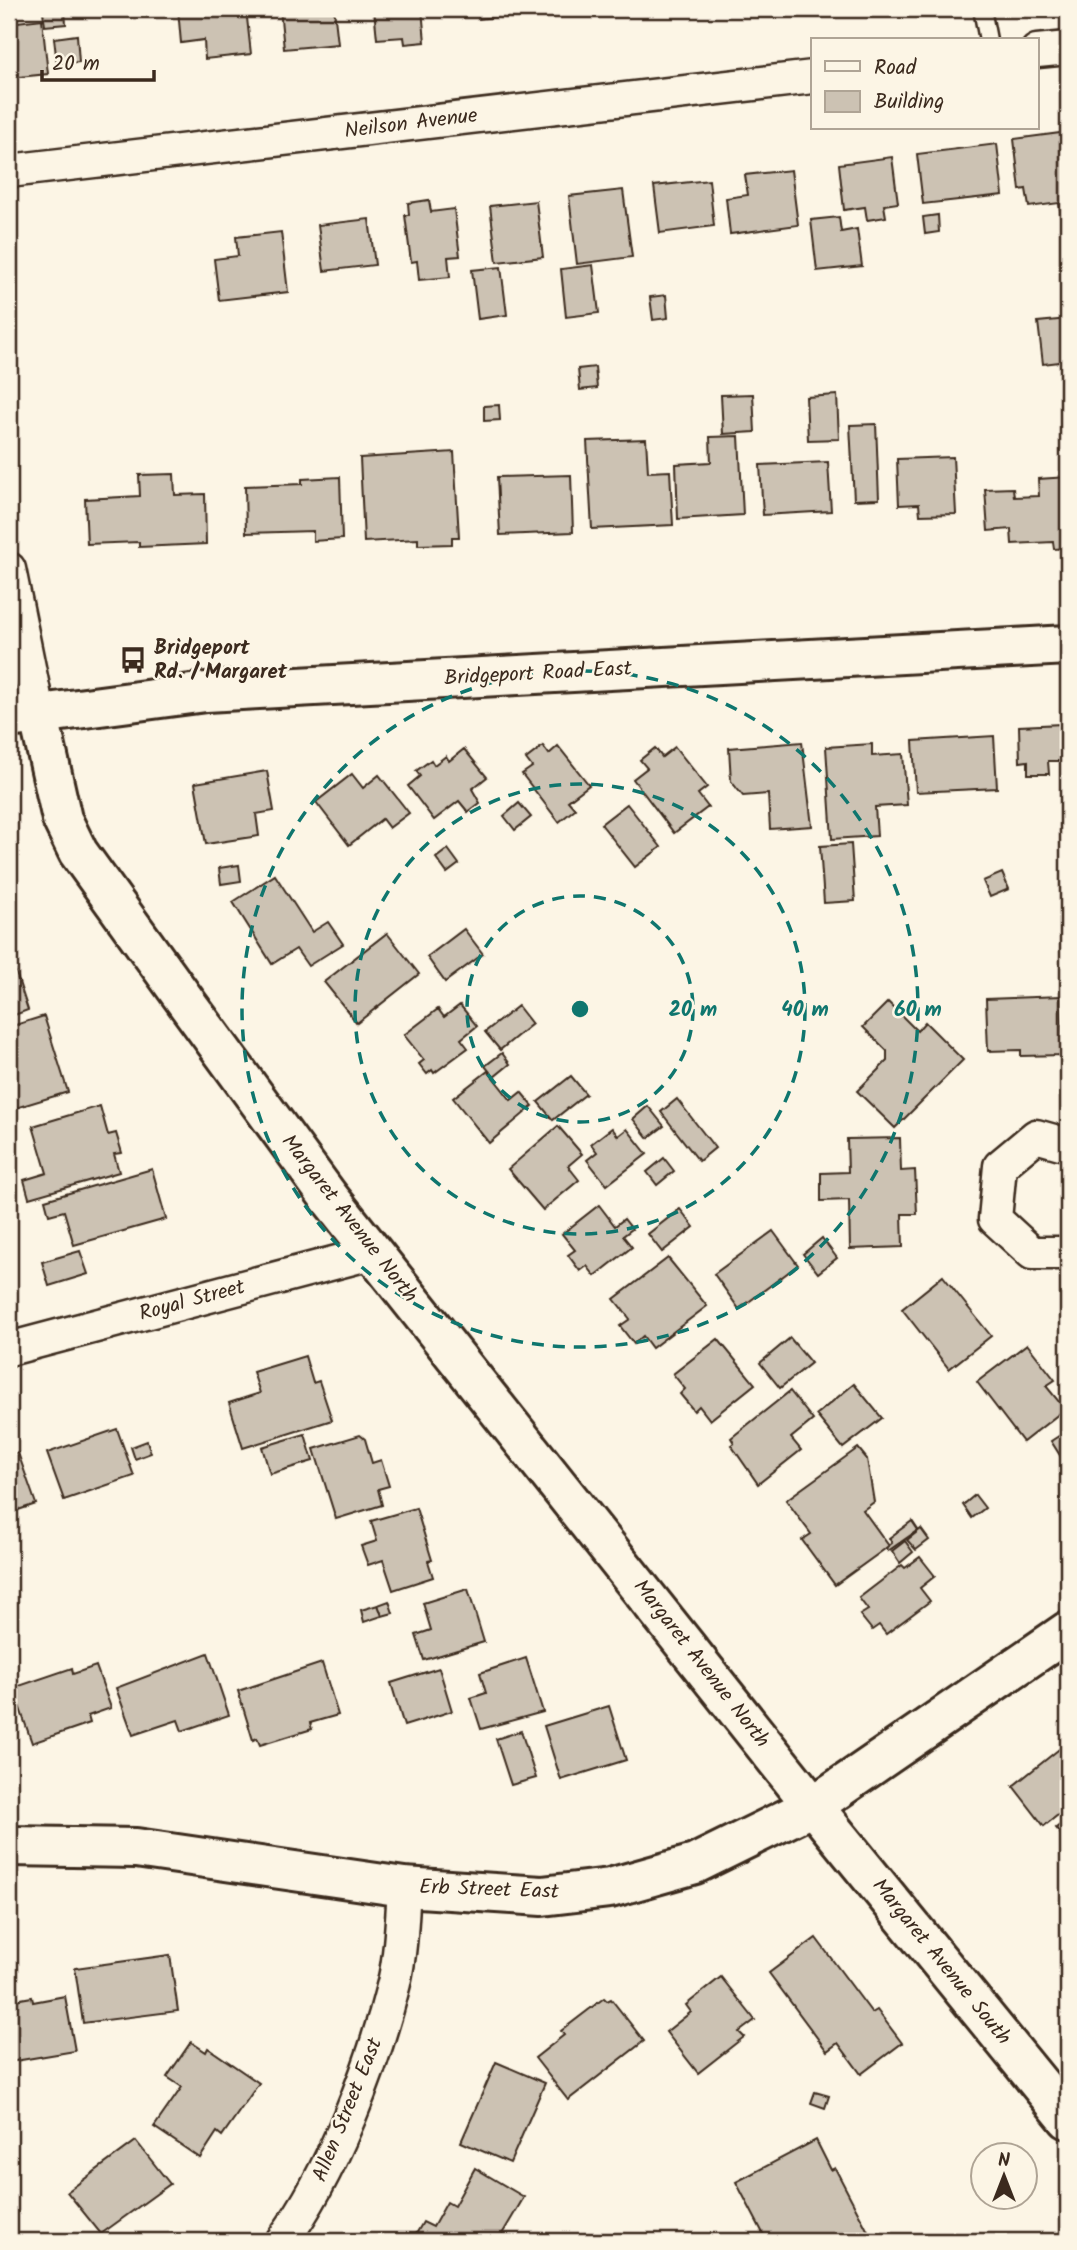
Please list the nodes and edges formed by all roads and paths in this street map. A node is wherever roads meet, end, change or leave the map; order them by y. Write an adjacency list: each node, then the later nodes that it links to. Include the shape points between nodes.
1 (982, 9): 2 (lane)
2 (988, 38)
3 (1068, 48): 4 (street)
4 (1038, 51)
5 (811, 77): 6 (street, Neilson Avenue)
6 (9, 171)
7 (9, 569): 9 (street, Margaret Avenue North)
8 (1068, 645): 9 (main road, Bridgeport Road East, via 206,692)
9 (23, 715): 11 (main road, Margaret Avenue North, via 78,852 320,1185)
10 (1068, 1145): 12 (street, via 1036,1136 1000,1166 995,1219 1032,1253)
11 (375, 1252): 13 (street, Royal Street); 15 (main road, Margaret Avenue North)
12 (1068, 1253)
13 (9, 1349)
14 (1068, 1631): 15 (main road, Erb Street East)
15 (813, 1806): 17 (main road, Erb Street East, via 695,1864 610,1888 542,1896); 18 (main road, Margaret Avenue South)
16 (9, 1846): 17 (main road, Erb Street East, via 136,1848)
17 (404, 1887): 19 (street, Allen Street East, via 394,1983 368,2070 307,2208)
18 (1068, 2119)
19 (282, 2241)

